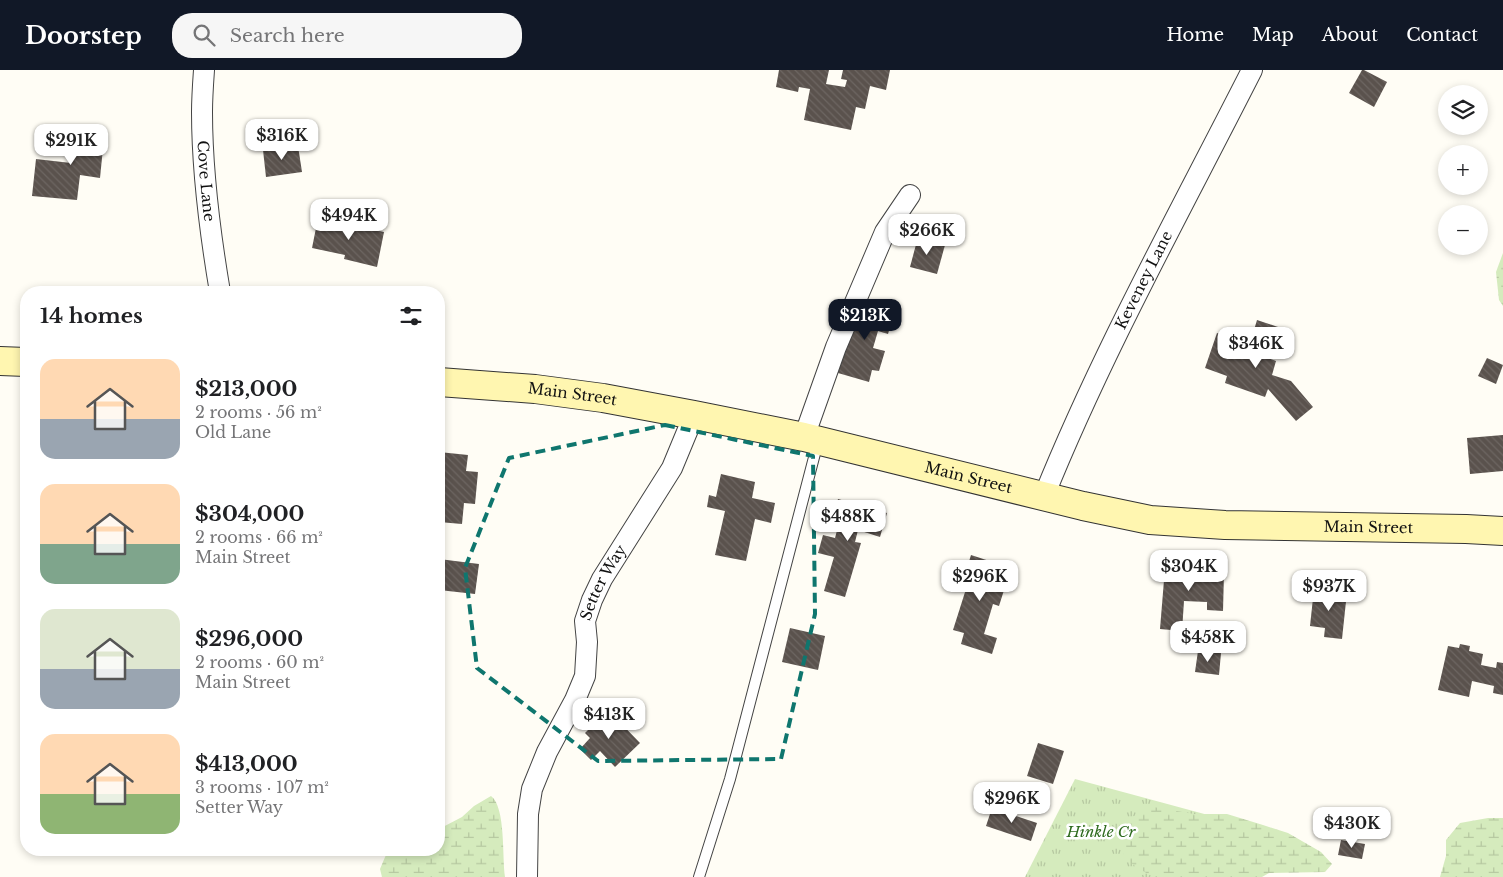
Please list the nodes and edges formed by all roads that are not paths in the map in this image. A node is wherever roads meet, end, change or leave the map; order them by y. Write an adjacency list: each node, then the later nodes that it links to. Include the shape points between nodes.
1 (204, 70): 4 (street, Cove Lane, via 204,165)
2 (1252, 70): 10 (street, Keveney Lane, via 1123,321)
3 (910, 195): 9 (street, via 885,232 836,347)
4 (219, 286)
5 (0, 361): 6 (main road)
6 (20, 362)
7 (445, 382): 8 (main road, Main Street, via 535,389)
8 (694, 415): 9 (main road, Main Street); 12 (street, Setter Way, via 672,468 592,600 585,621 585,676 532,789 528,814)
9 (811, 439): 10 (main road, Main Street); 13 (lane, via 730,778)
10 (1044, 496): 11 (main road, Main Street, via 1150,520 1185,523)
11 (1503, 531)
12 (527, 877)
13 (699, 877)

